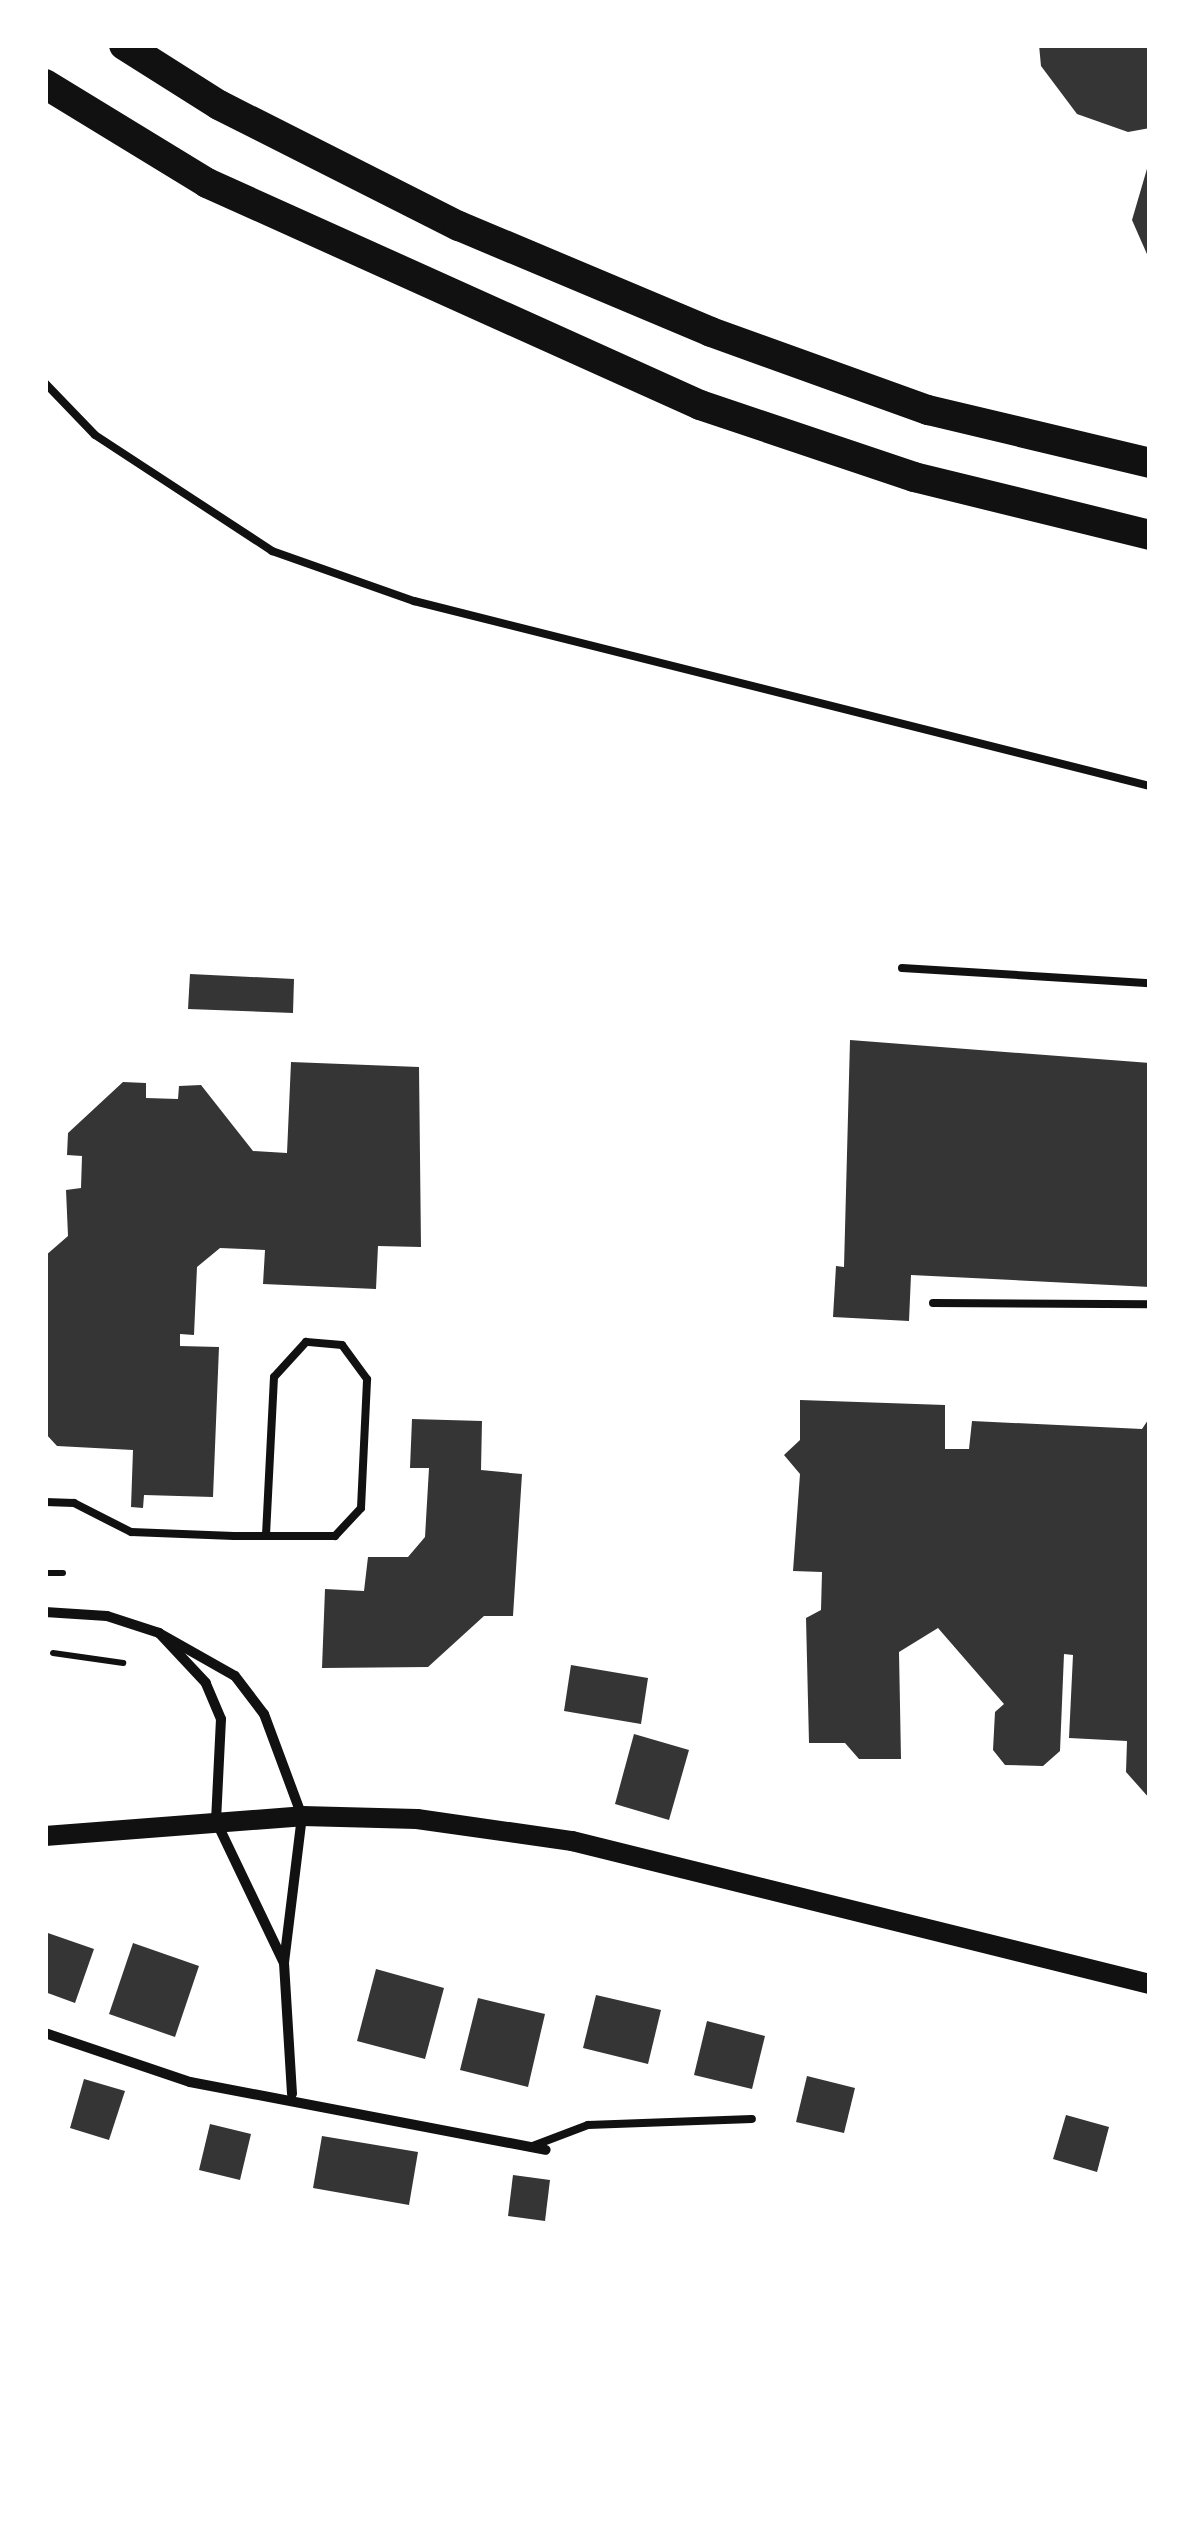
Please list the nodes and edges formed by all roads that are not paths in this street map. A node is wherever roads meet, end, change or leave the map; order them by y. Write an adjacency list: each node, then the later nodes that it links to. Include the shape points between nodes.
1 (124, 45): 4 (highway, via 219,105 459,226 711,332 928,410)
2 (45, 84): 5 (highway, via 207,182 700,405 914,476)
3 (45, 383): 6 (lane, via 110,446 272,551 414,602)
4 (1150, 463)
5 (1150, 535)
6 (1150, 786)
7 (902, 968): 8 (lane)
8 (1150, 982)
9 (932, 1304): 10 (lane)
10 (1150, 1304)
11 (45, 1502): 12 (lane, via 74,1503 130,1532)
12 (266, 1536): 12 (lane, via 335,1536 361,1508 368,1380 342,1344 306,1342 274,1376)
13 (45, 1612): 14 (street, via 107,1616)
14 (160, 1633): 15 (street, via 235,1676 264,1714); 16 (street, via 206,1683 221,1719)
15 (302, 1816): 16 (main road); 18 (street); 19 (main road, via 417,1819 572,1841)
16 (216, 1821): 17 (main road); 18 (street)
17 (45, 1836)
18 (284, 1963): 21 (street)
19 (1150, 1984)
20 (45, 2033): 21 (street, via 190,2082)
21 (292, 2094): 23 (street)
22 (752, 2120): 23 (lane, via 588,2125)
23 (530, 2147): 24 (street)
24 (546, 2150)

